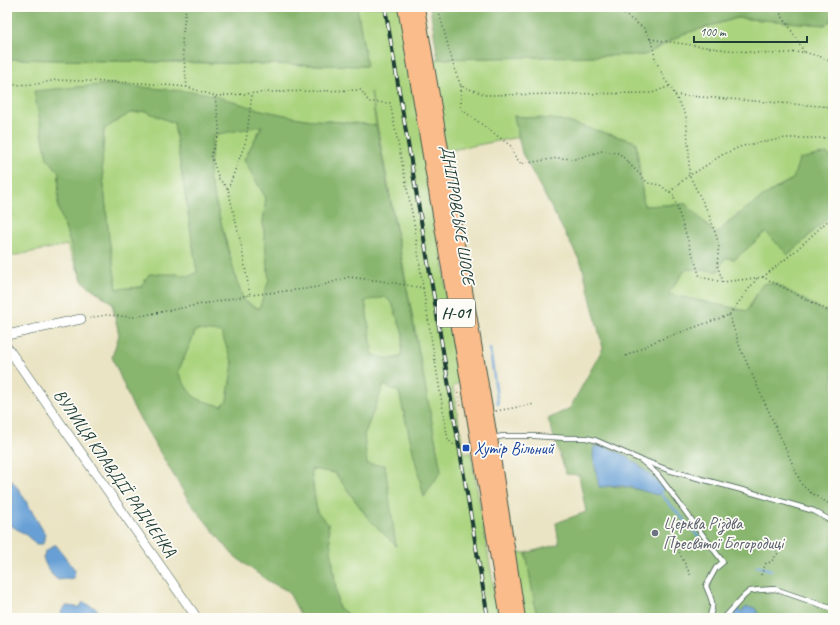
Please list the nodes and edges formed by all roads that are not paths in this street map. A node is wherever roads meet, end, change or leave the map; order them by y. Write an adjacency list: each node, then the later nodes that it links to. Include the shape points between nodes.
1 (405, 7): 6 (main road, ДНІПРОВСЬКЕ ШОСЕ / Н-01)
2 (417, 7): 6 (main road, ДНІПРОВСЬКЕ ШОСЕ / Н-01)
3 (81, 319): 4 (street)
4 (7, 335)
5 (7, 347): 10 (street, ВУЛИЦЯ КЛАВДІЇ РАДЧЕНКА)
6 (484, 442): 7 (lane, via 504,436 586,438); 11 (main road, ДНІПРОВСЬКЕ ШОСЕ / Н-01); 12 (main road, ДНІПРОВСЬКЕ ШОСЕ / Н-01)
7 (641, 460): 8 (lane, via 814,511); 13 (lane, via 658,476 723,562 716,568 706,586 713,602)
8 (833, 522)
9 (833, 609): 14 (lane, via 775,589 760,590 750,591)
10 (197, 618)
11 (508, 618)
12 (518, 618)
13 (709, 618)
14 (724, 618)

